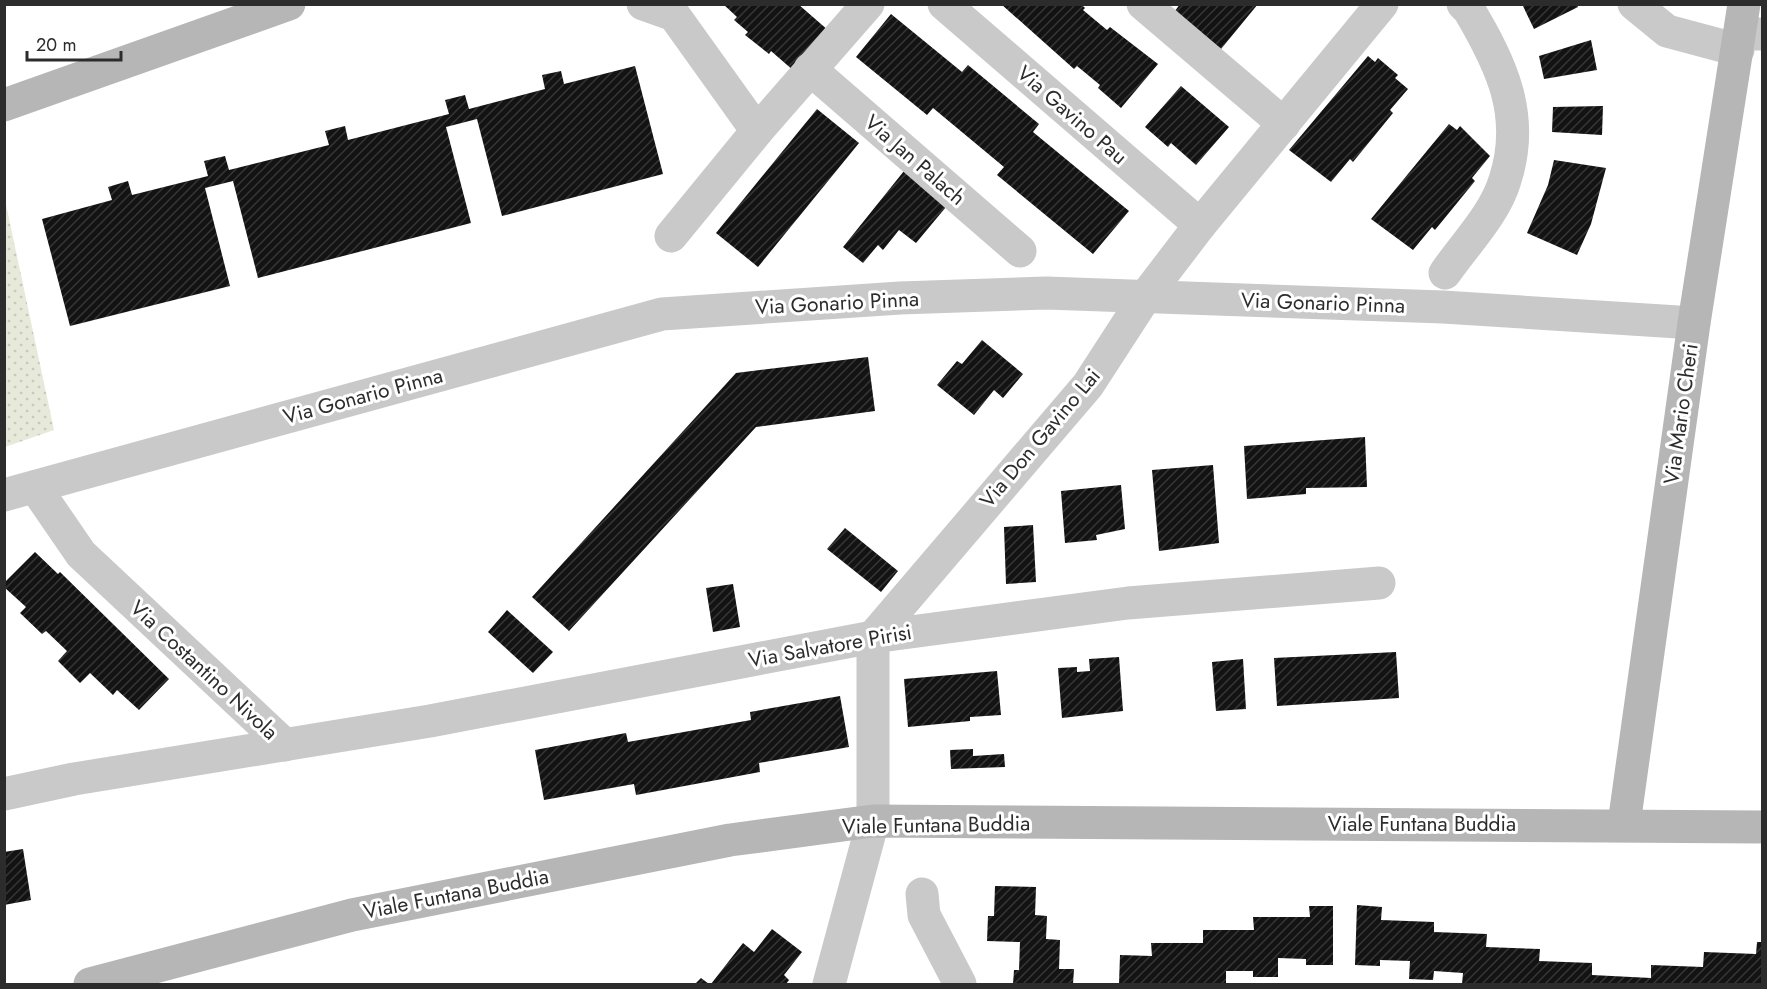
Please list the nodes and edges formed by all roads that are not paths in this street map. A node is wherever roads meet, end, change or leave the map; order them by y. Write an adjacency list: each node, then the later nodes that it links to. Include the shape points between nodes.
1 (289, 4): 11 (main road)
2 (643, 4): 13 (street, via 674,15)
3 (868, 4): 10 (street)
4 (944, 4): 14 (street, Via Gavino Pau)
5 (1143, 4): 12 (street)
6 (1382, 4): 12 (street, Via Don Gavino Lai)
7 (1463, 4): 17 (street, via 1493,52 1511,98 1512,143 1505,181)
8 (1634, 4): 9 (street, via 1667,31)
9 (1746, 31): 19 (main road, Via Mario Cheri)
10 (810, 69): 13 (street); 16 (street, Via Jan Palach)
11 (4, 105)
12 (1284, 124): 14 (street, Via Don Gavino Lai)
13 (757, 131): 15 (street)
14 (1200, 225): 18 (street, Via Don Gavino Lai)
15 (671, 236)
16 (1020, 250)
17 (1445, 273)
18 (1145, 297): 19 (street, Via Gonario Pinna, via 1443,307); 20 (street, Via Gonario Pinna, via 1034,293 662,314); 22 (street, Via Don Gavino Lai, via 1088,385)
19 (1694, 323): 26 (main road, Via Mario Cheri)
20 (20, 491): 23 (street, Via Costantino Nivola, via 81,554)
21 (1379, 583): 22 (street, Via Salvatore Pirisi, via 1128,603)
22 (873, 637): 23 (street, Via Salvatore Pirisi, via 430,722); 25 (street)
23 (285, 745): 24 (street, Via Costantino Nivola)
24 (4, 794)
25 (873, 821): 26 (main road, Viale Funtana Buddia); 29 (main road, Viale Funtana Buddia, via 730,840 363,912); 30 (street)
26 (1624, 824): 27 (main road, Viale Funtana Buddia)
27 (1762, 827)
28 (922, 894): 31 (street, via 924,915)
29 (90, 984)
30 (829, 984)
31 (960, 984)

